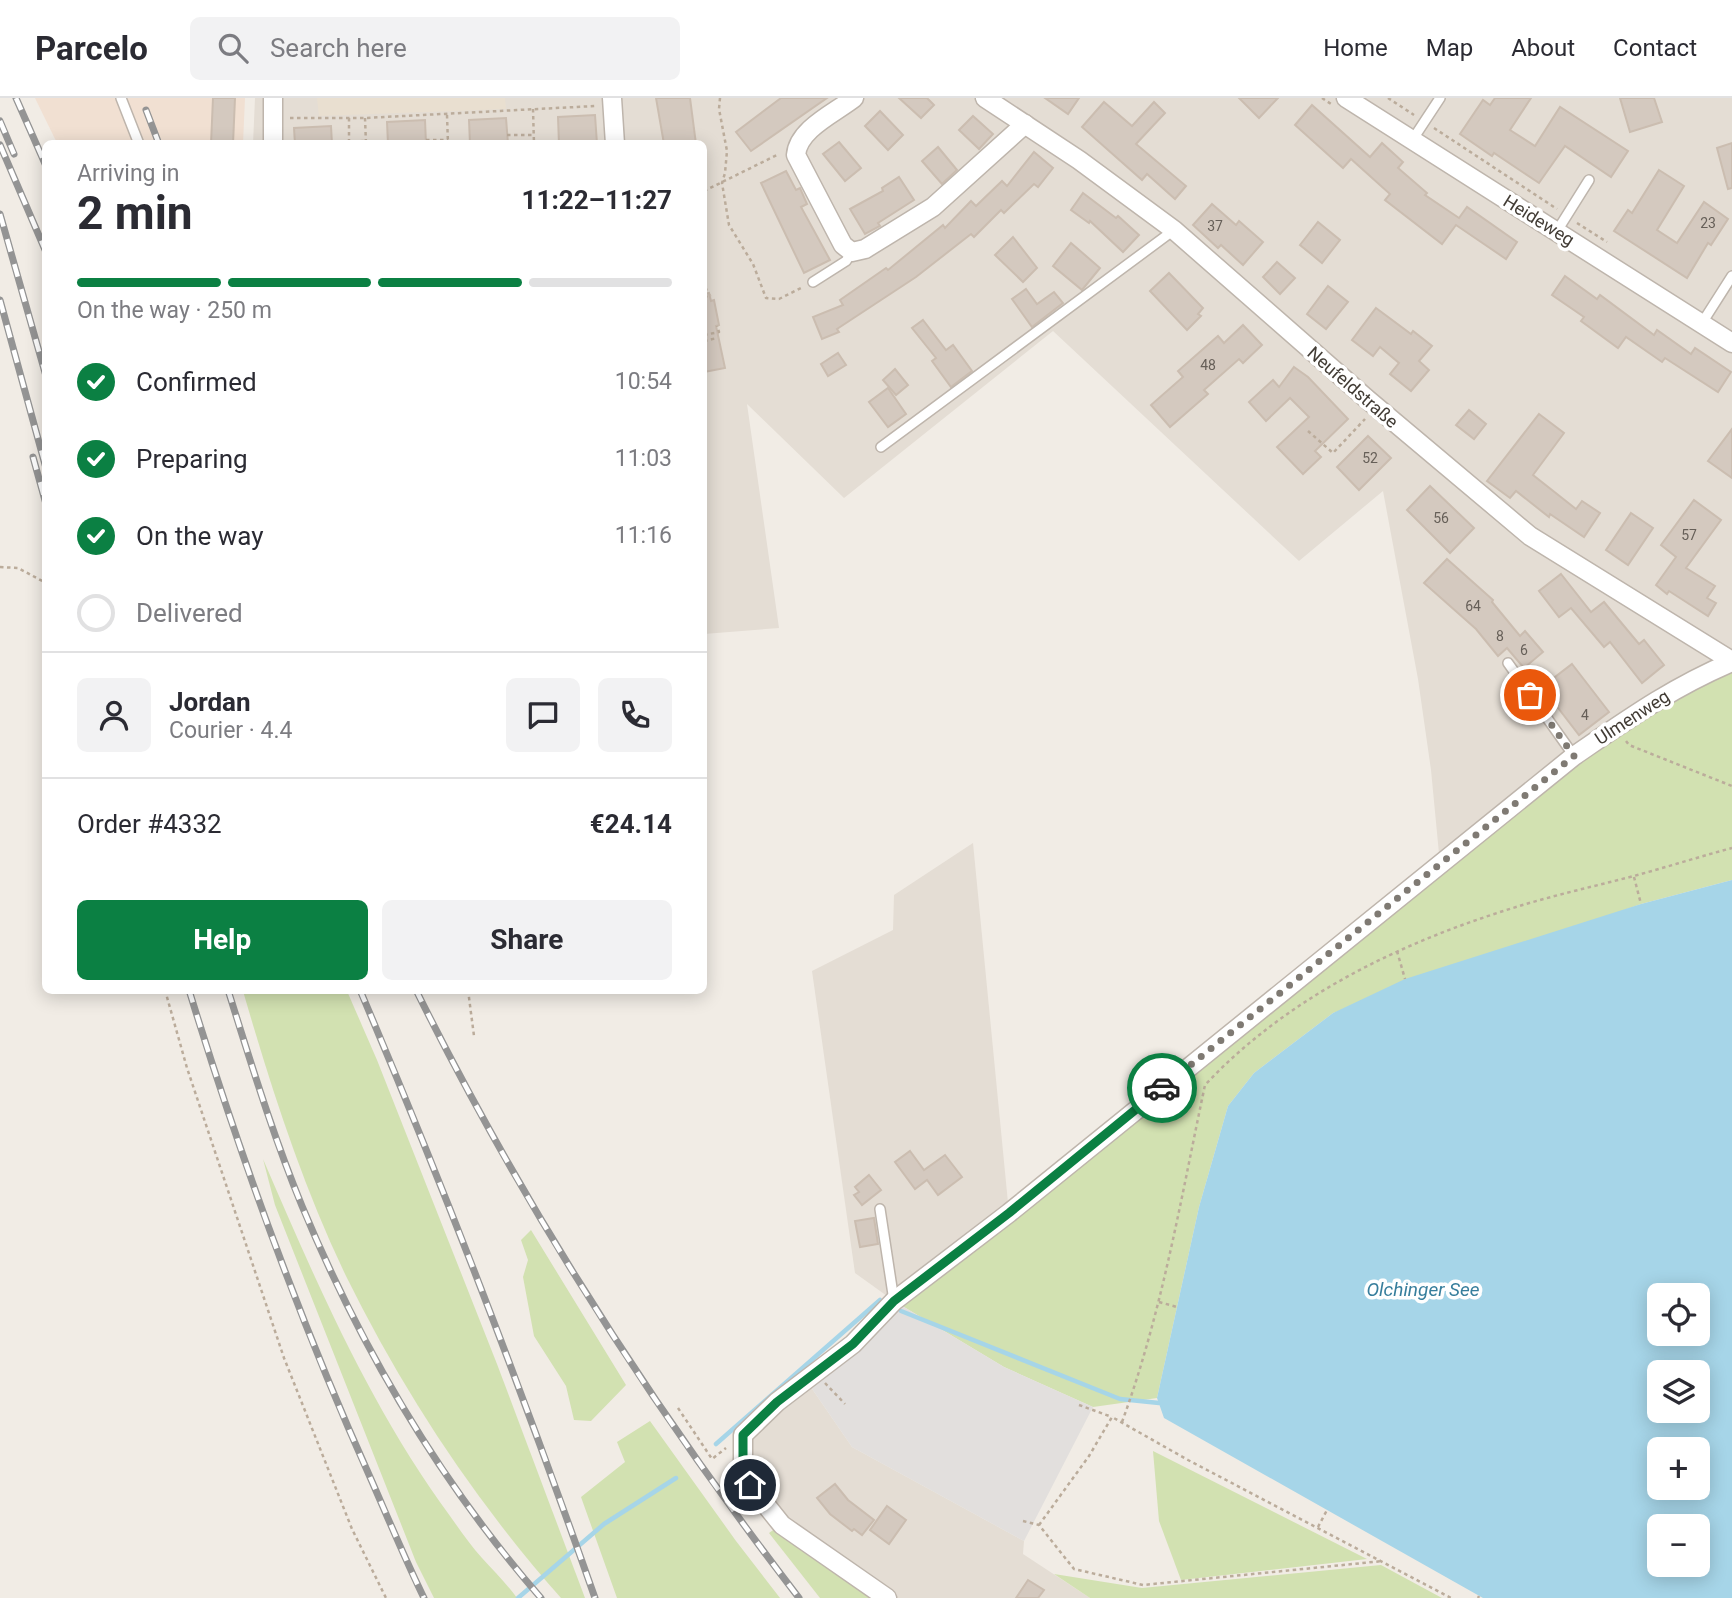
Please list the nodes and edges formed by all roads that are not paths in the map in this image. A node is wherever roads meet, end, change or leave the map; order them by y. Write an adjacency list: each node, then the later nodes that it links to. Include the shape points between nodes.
1 (121, 98): 10 (lane)
2 (273, 98): 11 (street)
3 (854, 98): 16 (street, via 805,134 796,155 843,245)
4 (985, 98): 8 (street, Neufeldstraße)
5 (1346, 98): 9 (street, Heideweg)
6 (1440, 98): 9 (lane)
7 (612, 102): 12 (street)
8 (1025, 124): 14 (street, Neufeldstraße); 16 (street, via 933,207)
9 (1413, 139): 15 (street, Heideweg)
10 (137, 140)
11 (273, 140)
12 (615, 140)
13 (1589, 180): 15 (lane)
14 (1174, 230): 21 (lane); 22 (street, Neufeldstraße, via 1530,536)
15 (1557, 231): 19 (street, Heideweg)
16 (852, 252): 18 (lane)
17 (1732, 276): 19 (lane)
18 (813, 282)
19 (1702, 323): 20 (street, Heideweg)
20 (1732, 343)
21 (881, 447)
22 (1732, 661): 24 (street, Ulmenweg, via 1648,704)
23 (1508, 663): 24 (lane)
24 (1574, 756): 26 (street, Ulmenweg)
25 (880, 1209): 26 (lane)
26 (894, 1301): 27 (street, Ulmenweg, via 853,1344 777,1402 743,1435 750,1485 782,1525)
27 (887, 1598)

